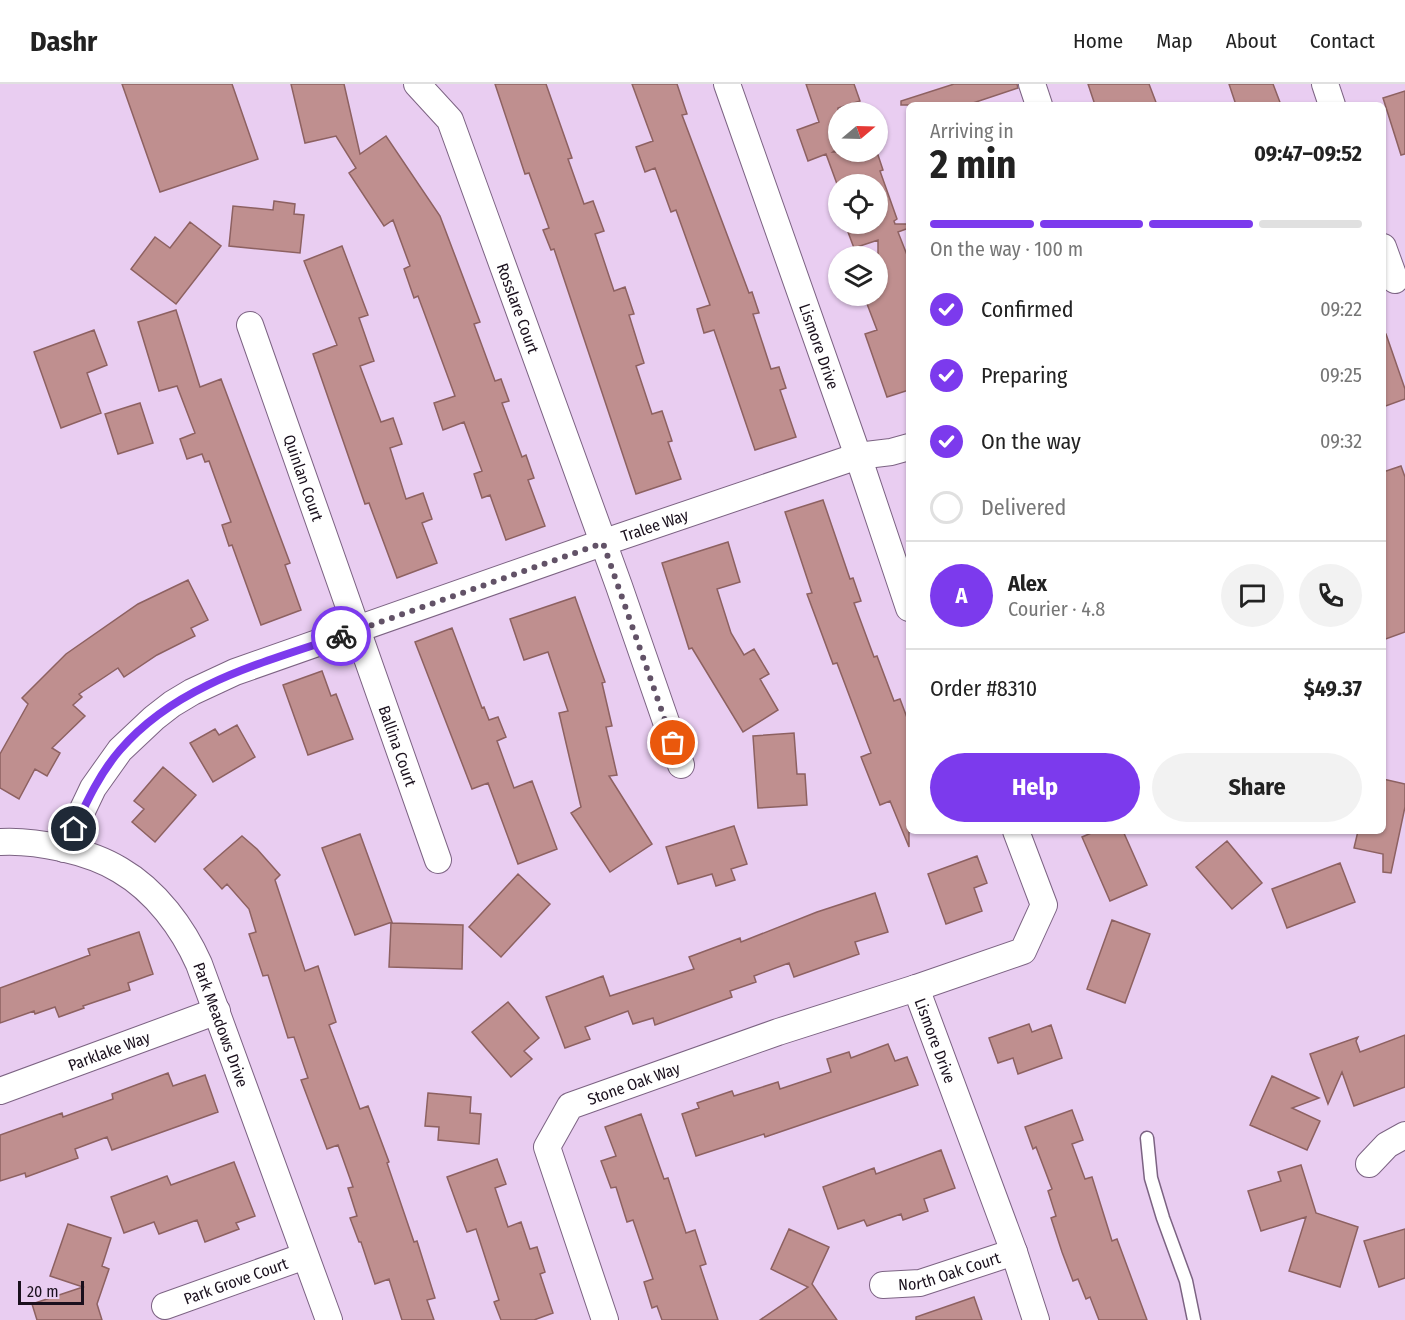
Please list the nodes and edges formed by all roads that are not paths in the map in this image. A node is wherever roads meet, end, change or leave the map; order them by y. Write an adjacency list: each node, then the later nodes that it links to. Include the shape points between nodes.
1 (417, 84): 12 (street, Rosslare Court, via 450,120)
2 (728, 84): 11 (street, Lismore Drive)
3 (1032, 84): 5 (street)
4 (1325, 84): 6 (street)
5 (1038, 102)
6 (1331, 102)
7 (1386, 256): 8 (street)
8 (1394, 280)
9 (250, 325): 14 (street, Quinlan Court)
10 (906, 448): 11 (street, Tralee Way)
11 (858, 456): 12 (street, Tralee Way); 13 (street, Lismore Drive)
12 (603, 543): 14 (street, Tralee Way); 15 (street, Rosslare Court)
13 (906, 600)
14 (357, 630): 18 (street, Tralee Way, via 235,672 192,692 154,718 120,750 93,788); 19 (street, Ballina Court)
15 (681, 765)
16 (1017, 834): 20 (street, Lismore Drive, via 1044,905 1023,951)
17 (0, 842): 18 (street, Park Meadows Drive)
18 (64, 849): 21 (street, Park Meadows Drive, via 121,870 173,919 188,940)
19 (438, 860)
20 (916, 988): 26 (street, Lismore Drive); 31 (street, Stone Oak Way, via 570,1106 547,1147)
21 (217, 1011): 22 (street, Parklake Way); 27 (street, Park Meadows Drive)
22 (0, 1090)
23 (1405, 1135): 25 (street, via 1387,1145)
24 (1148, 1138): 33 (lane, via 1151,1178 1186,1281)
25 (1369, 1164)
26 (1014, 1252): 28 (street, North Oak Court, via 920,1283); 32 (street, Lismore Drive)
27 (305, 1256): 29 (street, Park Grove Court); 30 (street, Park Meadows Drive)
28 (883, 1285)
29 (165, 1306)
30 (329, 1320)
31 (606, 1320)
32 (1036, 1320)
33 (1194, 1320)

